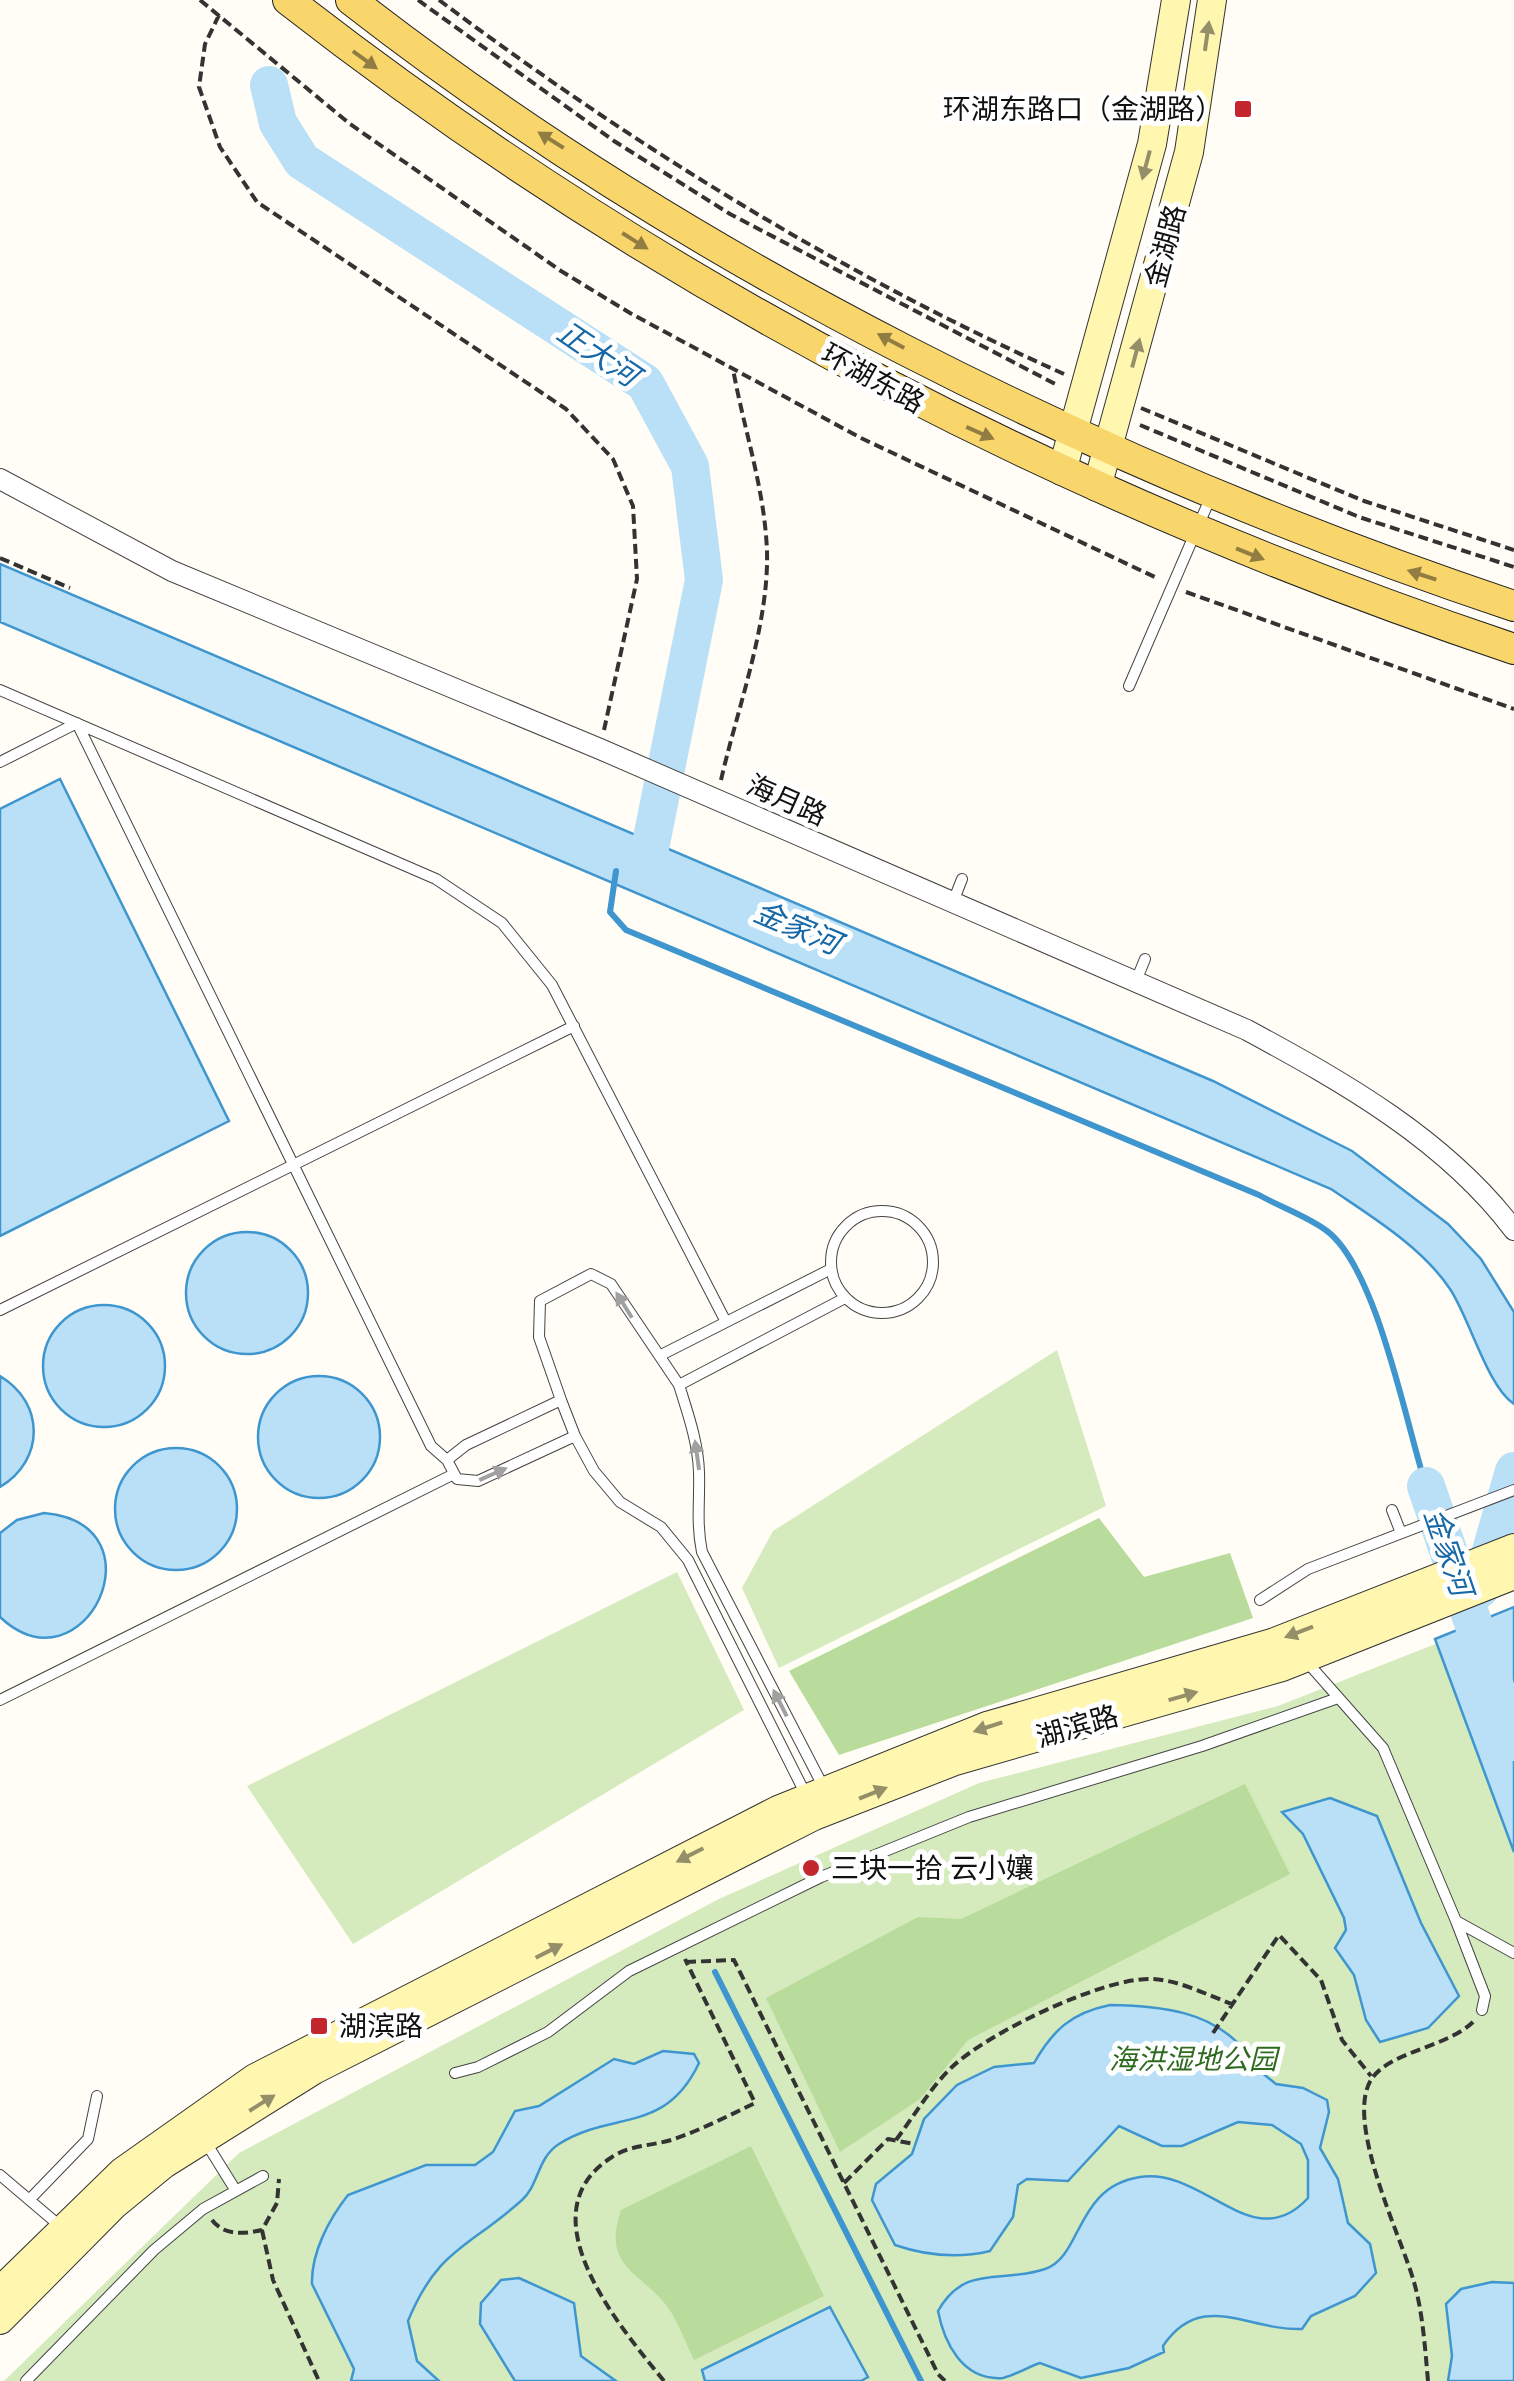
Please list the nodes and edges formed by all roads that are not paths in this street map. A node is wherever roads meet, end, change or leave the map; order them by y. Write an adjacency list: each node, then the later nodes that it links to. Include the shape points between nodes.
1 (288, 0): 7 (main road, 环湖东路, one-way to 7, via 507,160 722,295 950,420)
2 (351, 0): 5 (main road, 环湖东路, one-way to 2, via 737,258 524,124)
3 (1176, 0): 5 (main road, 金湖路, one-way to 5, via 1152,144)
4 (1212, 0): 6 (main road, 金湖路, one-way to 4, via 1190,152)
5 (1072, 430): 6 (main road, 环湖东路); 7 (main road, 金湖路)
6 (1109, 447): 9 (main road, 金湖路); 10 (main road, 环湖东路)
7 (1062, 471): 9 (main road, 环湖东路)
8 (0, 479): 19 (street, 海月路, via 172,571)
9 (1097, 487): 11 (main road, 环湖东路)
10 (1212, 494): 11 (lane); 12 (main road, 环湖东路, one-way to 10, via 1364,556)
11 (1196, 532): 13 (main road, 环湖东路, one-way to 13); 14 (lane)
12 (1514, 606)
13 (1514, 649)
14 (1128, 686)
15 (0, 690): 16 (lane)
16 (77, 723): 17 (lane); 22 (lane, via 474,900 528,952); 23 (lane)
17 (0, 762)
18 (962, 880): 19 (lane)
19 (953, 902): 21 (street, 海月路)
20 (1145, 958): 21 (lane)
21 (1136, 982): 24 (street, 海月路, via 1335,1077 1452,1165)
22 (574, 1026): 23 (lane); 28 (lane)
23 (293, 1164): 27 (lane); 33 (lane, via 431,1446)
24 (1514, 1230)
25 (831, 1268): 26 (lane); 26 (lane, via 838,1236 862,1214 878,1210 910,1219 931,1245 930,1279 909,1306 876,1313); 28 (lane)
26 (845, 1298): 30 (lane)
27 (0, 1310)
28 (726, 1322): 29 (lane)
29 (661, 1356): 30 (lane); 31 (lane, one-way to 31, via 611,1284 591,1274 540,1302 539,1337)
30 (679, 1386): 45 (lane, one-way to 30, via 702,1552 695,1441)
31 (560, 1400): 32 (lane); 33 (lane)
32 (575, 1436): 34 (lane, one-way to 32, via 478,1481); 45 (lane, via 620,1502 660,1527 688,1560)
33 (447, 1460): 34 (lane)
34 (454, 1474): 44 (lane)
35 (1514, 1490): 37 (lane)
36 (1392, 1510): 37 (lane)
37 (1404, 1532): 40 (lane, via 1308,1569)
38 (1514, 1548): 41 (main road, 湖滨路)
39 (1514, 1575): 41 (main road, 湖滨路)
40 (1260, 1600)
41 (1399, 1607): 42 (main road, 湖滨路); 45 (main road, 湖滨路, one-way to 45, via 987,1726)
42 (1304, 1659): 43 (lane); 51 (main road, 湖滨路, one-way to 42, via 314,2070 814,1816 955,1762)
43 (1338, 1698): 46 (lane, via 1382,1748); 49 (lane, via 969,1817 820,1878 604,1985 548,2032 478,2068)
44 (0, 1700)
45 (816, 1793): 56 (main road, 湖滨路, one-way to 56, via 255,2078 122,2172)
46 (1456, 1921): 47 (lane); 48 (lane, via 1484,1996)
47 (1514, 1954)
48 (1482, 2010)
49 (455, 2072)
50 (97, 2096): 55 (lane, via 88,2139)
51 (204, 2139): 54 (lane); 58 (main road, 湖滨路, via 114,2205)
52 (0, 2175): 55 (lane)
53 (263, 2176): 54 (lane)
54 (236, 2191): 59 (lane, via 202,2209 154,2250)
55 (30, 2198): 56 (lane)
56 (62, 2228): 57 (main road, 湖滨路)
57 (0, 2291)
58 (0, 2320)
59 (26, 2381)

